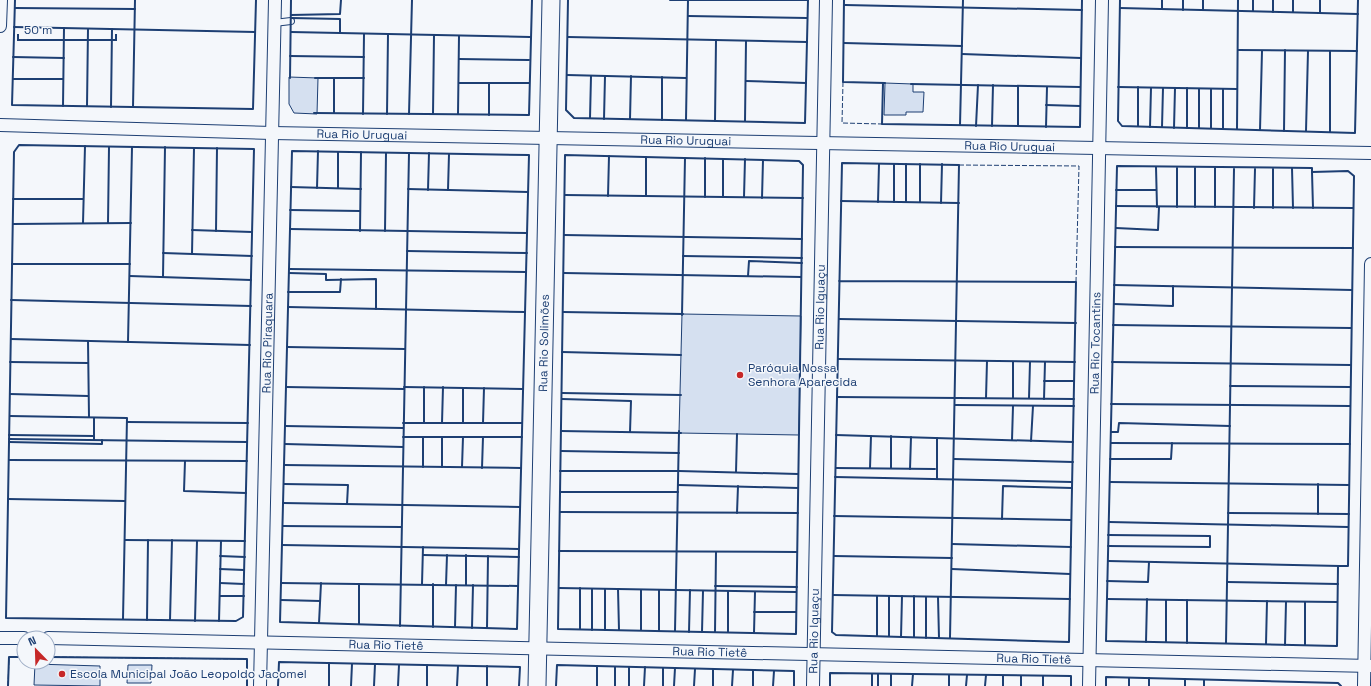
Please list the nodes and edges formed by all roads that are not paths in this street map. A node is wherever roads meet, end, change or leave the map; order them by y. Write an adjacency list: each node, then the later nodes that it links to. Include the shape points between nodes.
1 (274, 0): 7 (street, Rua Rio Piraquara)
2 (551, 0): 11 (street, Rua Rio Solimões)
3 (826, 0): 12 (street, Rua Rio Iguaçu)
4 (1102, 0): 13 (street, Rua Rio Tocantins)
5 (0, 6): 8 (street)
6 (291, 21): 7 (lane)
7 (274, 23): 10 (street, Rua Rio Piraquara)
8 (0, 26)
9 (0, 125): 10 (street, Rua Rio Uruguai)
10 (272, 133): 11 (street, Rua Rio Uruguai); 19 (street, Rua Rio Piraquara)
11 (548, 138): 12 (street, Rua Rio Uruguai); 20 (street, Rua Rio Solimões)
12 (823, 142): 13 (street, Rua Rio Uruguai); 21 (street, Rua Rio Iguaçu)
13 (1099, 148): 14 (street, Rua Rio Uruguai); 22 (street, Rua Rio Tocantins)
14 (1371, 153)
15 (1371, 264): 23 (street)
16 (0, 638): 17 (street)
17 (16, 638)
18 (56, 638): 19 (street, Rua Rio Tietê)
19 (261, 642): 20 (street, Rua Rio Tietê); 24 (street, Rua Rio Piraquara)
20 (538, 648): 21 (street, Rua Rio Tietê); 25 (street, Rua Rio Solimões)
21 (814, 655): 22 (street, Rua Rio Tietê); 26 (street, Rua Rio Iguaçu)
22 (1089, 659): 23 (street, Rua Rio Tietê); 27 (street, Rua Rio Tocantins)
23 (1367, 666): 28 (street)
24 (260, 686)
25 (537, 686)
26 (813, 686)
27 (1089, 686)
28 (1364, 686)

